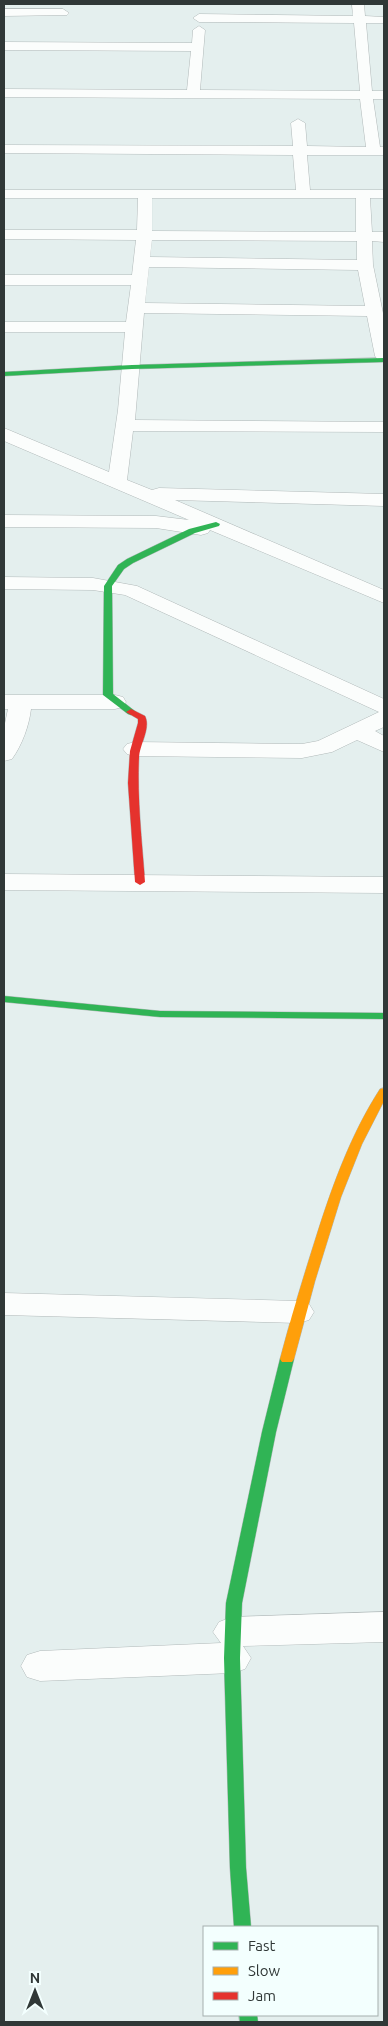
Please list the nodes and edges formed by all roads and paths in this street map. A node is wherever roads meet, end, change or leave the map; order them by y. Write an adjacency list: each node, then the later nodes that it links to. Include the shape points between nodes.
1 (200, 4): 5 (street)
2 (358, 4): 6 (street)
3 (4, 13): 4 (street)
4 (62, 17): 9 (street)
5 (199, 18): 6 (street); 10 (street)
6 (360, 20): 7 (street); 13 (street)
7 (384, 20)
8 (4, 46): 9 (street)
9 (56, 46): 10 (street)
10 (198, 47): 12 (street)
11 (4, 94): 12 (street)
12 (193, 94): 13 (street)
13 (366, 95): 14 (street); 18 (street)
14 (384, 95)
15 (298, 123): 17 (street)
16 (4, 149): 17 (street, via 195,156)
17 (301, 151): 18 (street); 20 (street)
18 (379, 151)
19 (192, 177): 23 (street)
20 (303, 193): 23 (street); 24 (street)
21 (4, 194): 22 (street)
22 (145, 194): 23 (street); 27 (street)
23 (188, 194)
24 (363, 194): 25 (street); 28 (street)
25 (384, 194)
26 (4, 234): 27 (street)
27 (143, 235): 28 (street); 30 (street)
28 (363, 237): 29 (street); 31 (street)
29 (384, 237)
30 (142, 262): 31 (street); 33 (street)
31 (365, 265): 34 (street)
32 (4, 280): 33 (street)
33 (140, 280): 35 (street)
34 (377, 288): 36 (street)
35 (136, 308): 36 (street); 38 (street)
36 (375, 311): 39 (street)
37 (4, 327): 38 (street)
38 (134, 327): 40 (street)
39 (384, 350): 40 (street)
40 (132, 367): 41 (street); 42 (street)
41 (4, 374)
42 (125, 425): 43 (street); 45 (street)
43 (384, 428)
44 (4, 434): 45 (street)
45 (117, 481): 46 (street)
46 (148, 494): 47 (street); 49 (street)
47 (384, 500)
48 (4, 521): 49 (street, via 156,522)
49 (209, 527): 51 (street, via 130,560); 52 (street)
50 (4, 583): 51 (street)
51 (108, 586): 54 (street, via 108,695); 55 (street, via 144,595)
52 (384, 597)
53 (12, 702): 54 (street); 60 (street, via 18,722)
54 (115, 702): 59 (street, via 142,718 142,732)
55 (384, 707)
56 (384, 718): 57 (street)
57 (357, 731): 58 (street); 59 (street, via 324,747 302,751)
58 (384, 745)
59 (135, 749): 62 (street)
60 (4, 754)
61 (4, 882): 62 (street)
62 (140, 882): 63 (street)
63 (384, 885)
64 (4, 999): 65 (street, via 160,1014)
65 (384, 1016)
66 (384, 1092): 68 (street, via 365,1121 343,1171)
67 (4, 1304): 68 (street)
68 (298, 1312): 70 (street, via 242,1560 234,1603)
69 (384, 1627): 70 (street)
70 (232, 1645): 71 (street); 72 (street)
71 (40, 1666)
72 (242, 1926)

